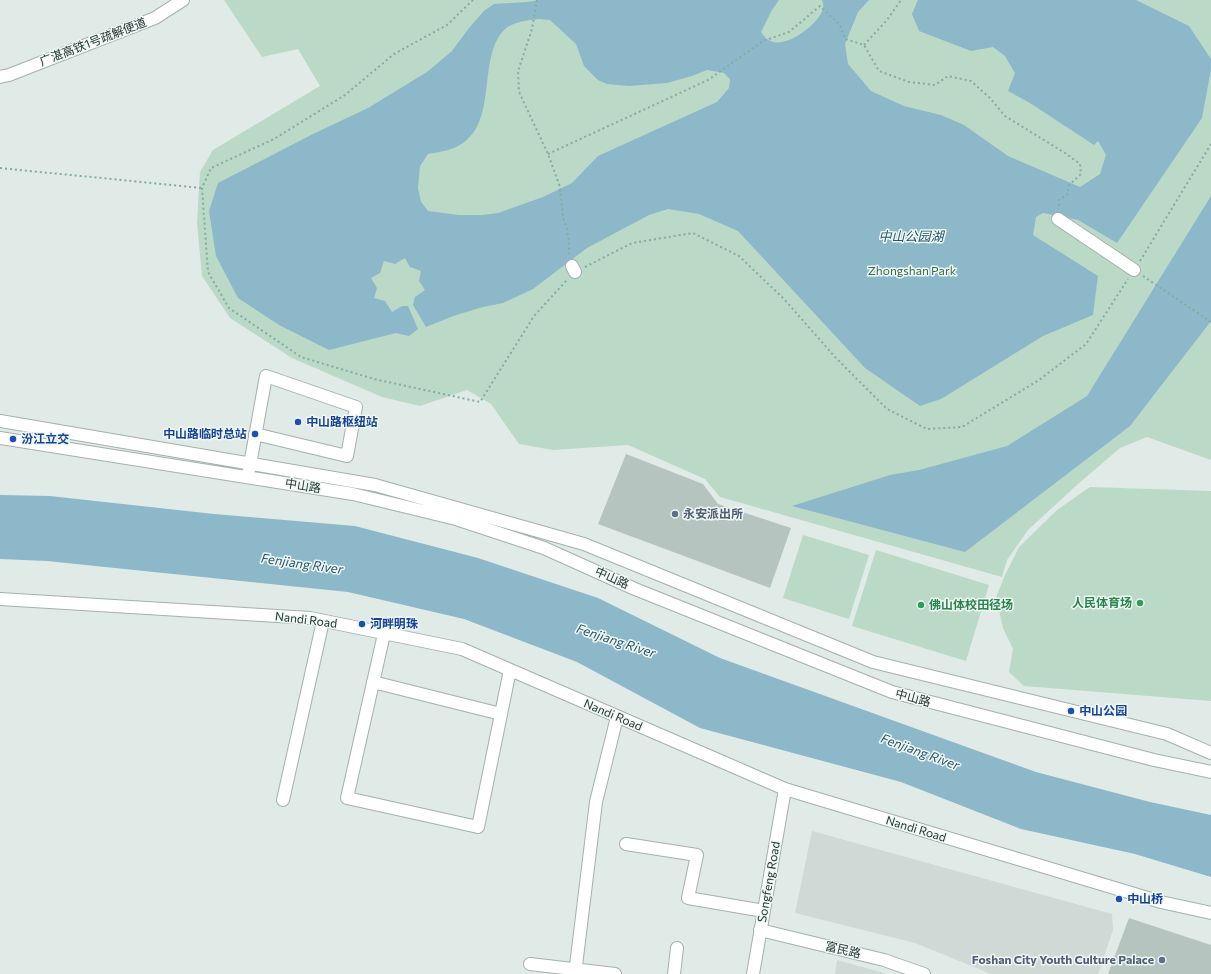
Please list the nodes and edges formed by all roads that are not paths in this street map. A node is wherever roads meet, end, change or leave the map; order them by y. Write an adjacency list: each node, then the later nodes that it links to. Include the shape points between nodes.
1 (183, 0): 2 (street, 广湛高铁1号疏解便道, via 156,18)
2 (0, 77)
3 (1058, 219): 4 (street)
4 (1134, 270)
5 (0, 421): 8 (street, 中山路)
6 (255, 434): 6 (street, via 347,456 356,407 266,376); 8 (street)
7 (0, 438): 9 (street, 中山路)
8 (250, 464): 9 (street); 17 (street, 中山路, via 375,485 584,544 873,662 1167,734)
9 (247, 478): 18 (street, 中山路, via 353,494 456,519 544,548 635,589 892,692 1154,760)
10 (0, 599): 11 (street, Nandi Road, via 310,618)
11 (323, 621): 12 (street, Nandi Road); 20 (street)
12 (384, 634): 13 (street, Nandi Road, via 462,649); 14 (street)
13 (510, 670): 15 (street); 16 (street, Nandi Road)
14 (373, 682): 15 (street); 15 (street, via 347,798 478,827)
15 (501, 714)
16 (617, 717): 19 (street, Nandi Road); 27 (street, via 596,802)
17 (1211, 753)
18 (1211, 772)
19 (785, 789): 22 (street, Songfeng Road); 23 (street, Nandi Road, via 1161,902)
20 (283, 800)
21 (626, 844): 22 (street, via 697,855 688,898)
22 (764, 911): 24 (street, Songfeng Road)
23 (1211, 913)
24 (760, 930): 30 (street, Songfeng Road); 31 (street, 富民路, via 884,960)
25 (677, 948): 29 (street)
26 (530, 964): 27 (street)
27 (575, 972): 28 (street)
28 (615, 974)
29 (674, 974)
30 (753, 974)
31 (924, 974)

